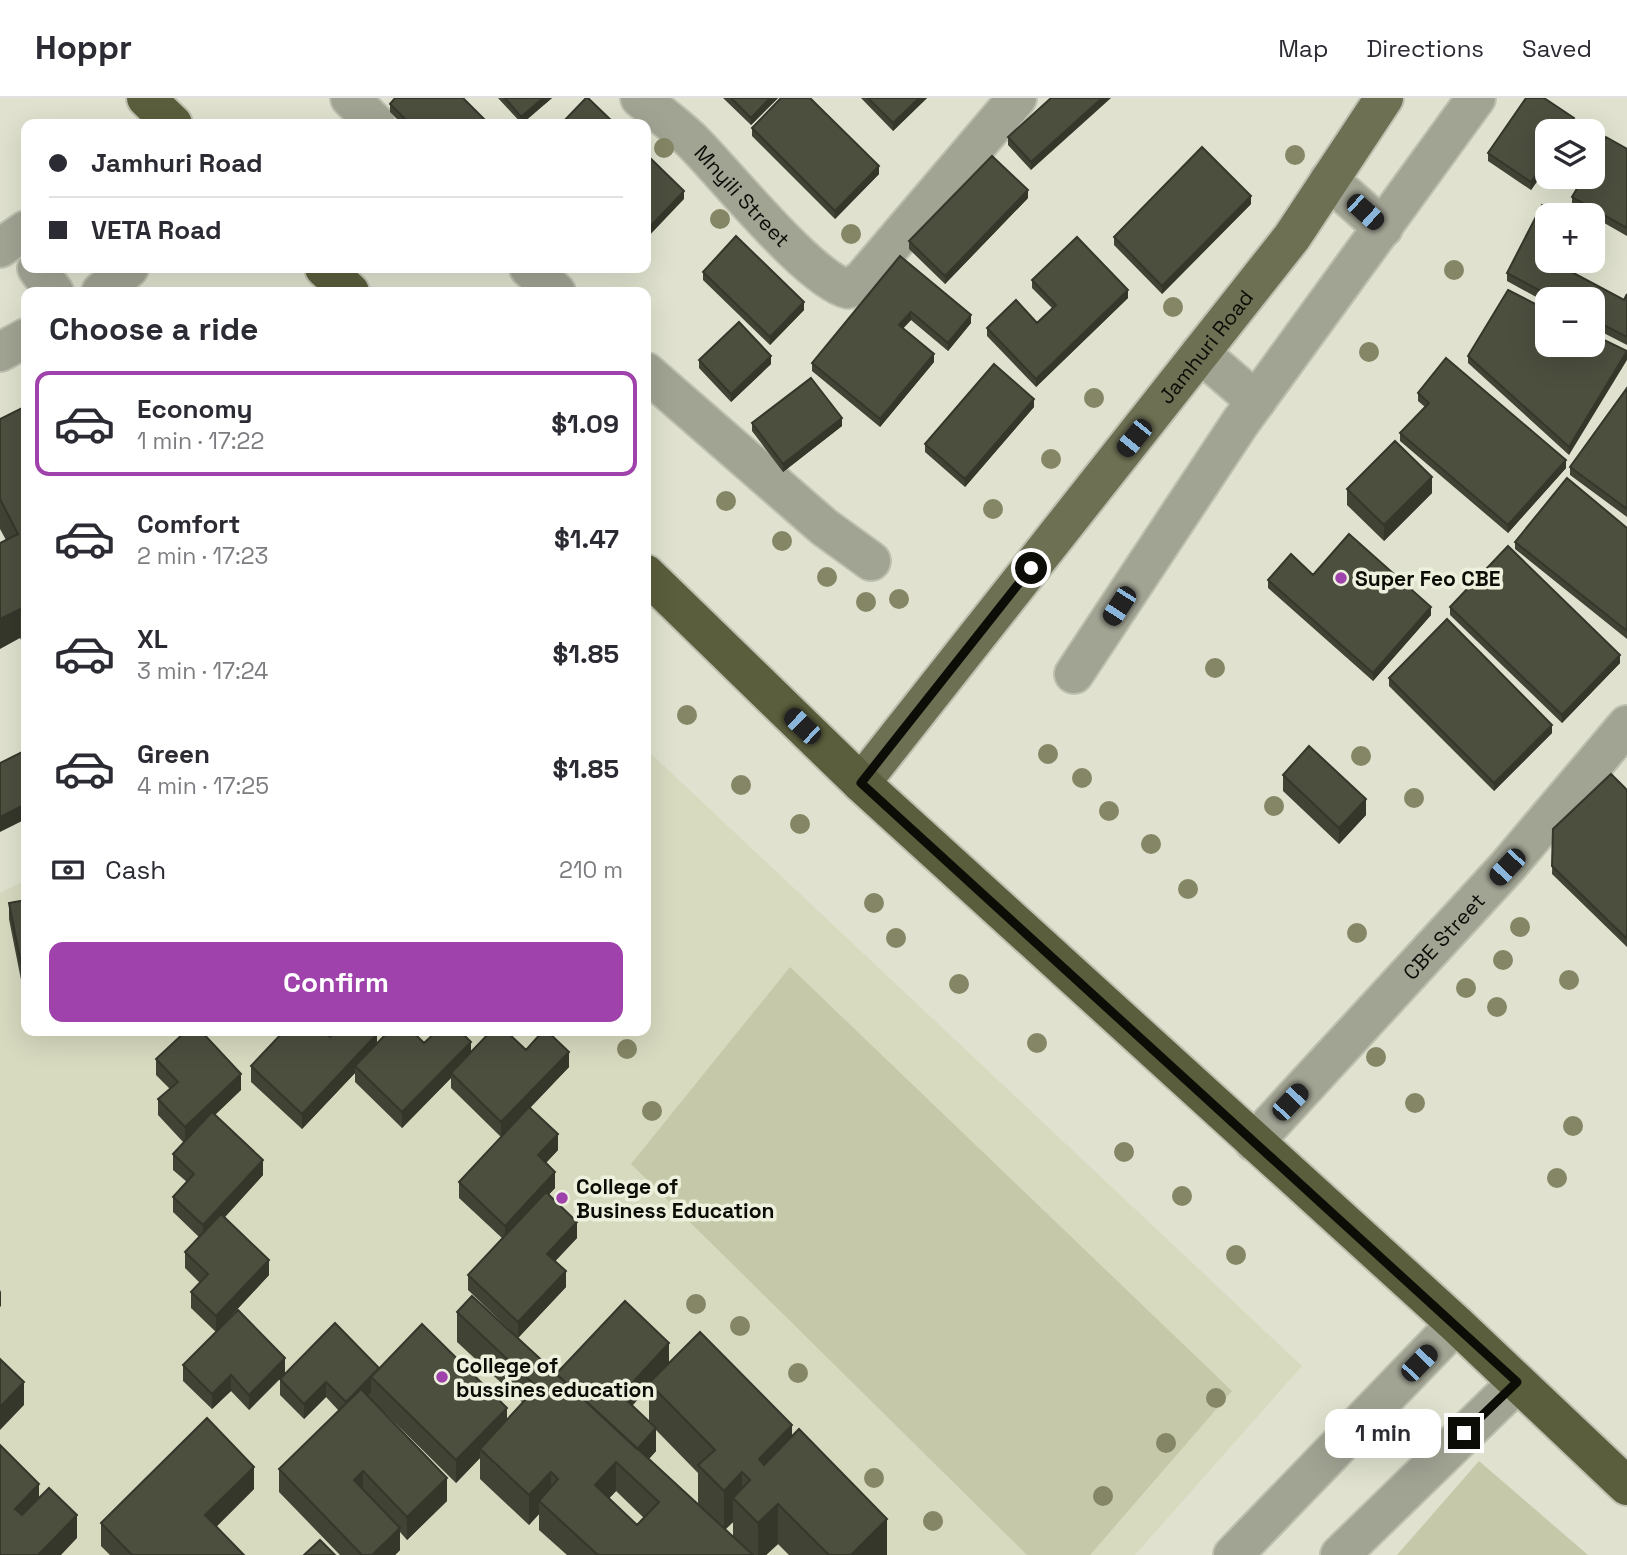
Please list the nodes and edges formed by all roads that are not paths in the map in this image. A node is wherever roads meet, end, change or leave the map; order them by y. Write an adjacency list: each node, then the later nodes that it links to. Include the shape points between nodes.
1 (350, 98): 6 (street)
2 (639, 98): 5 (street, Mnyili Street, via 691,140 794,249 835,286 848,289 862,280)
3 (1384, 98): 7 (main road, Jamhuri Road)
4 (1473, 99): 8 (street)
5 (1005, 103)
6 (371, 119)
7 (1329, 180): 8 (street); 17 (main road, Jamhuri Road, via 1292,237)
8 (1383, 229): 19 (street)
9 (123, 273): 12 (street)
10 (329, 273): 13 (highway)
11 (535, 273): 14 (street)
12 (107, 287)
13 (345, 287)
14 (550, 287)
15 (21, 341): 16 (street)
16 (0, 352)
17 (1200, 353): 19 (street); 24 (main road, Jamhuri Road)
18 (651, 376): 20 (street, via 824,527)
19 (1256, 401): 22 (street)
20 (872, 561)
21 (651, 579): 24 (highway)
22 (1074, 674)
23 (1627, 725): 25 (street, CBE Street, via 1507,867)
24 (861, 783): 25 (highway)
25 (1254, 1142): 26 (highway)
26 (1456, 1324): 27 (highway); 29 (street)
27 (1517, 1382): 28 (highway); 30 (street)
28 (1627, 1486)
29 (1233, 1555)
30 (1340, 1555)

